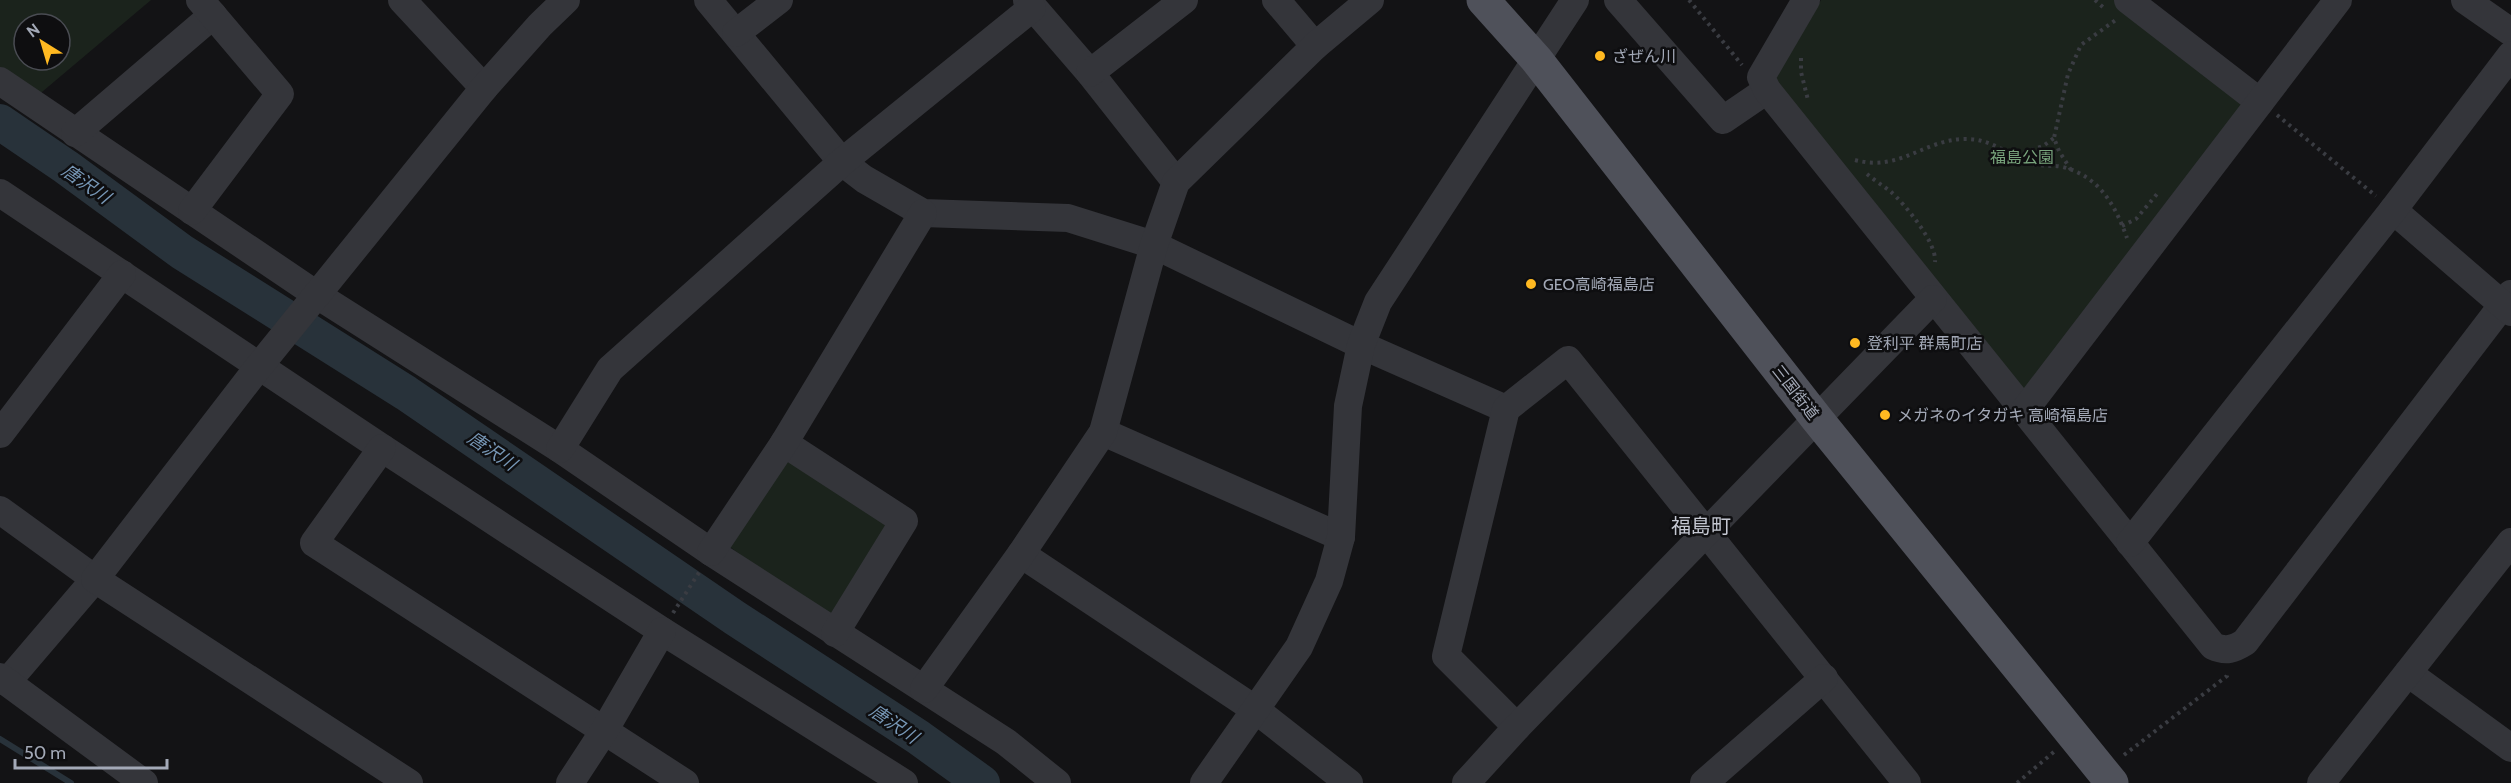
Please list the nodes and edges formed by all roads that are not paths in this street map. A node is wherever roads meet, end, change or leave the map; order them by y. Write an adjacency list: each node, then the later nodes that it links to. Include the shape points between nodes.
1 (402, 0): 25 (street)
2 (566, 0): 25 (street)
3 (708, 0): 18 (street)
4 (779, 0): 18 (street)
5 (1184, 0): 22 (street)
6 (1276, 0): 19 (street)
7 (1370, 0): 19 (street)
8 (1483, 0): 21 (main road, 三国街道)
9 (1575, 0): 21 (street)
10 (1618, 0): 24 (street, via 1723,120)
11 (1806, 0): 24 (street)
12 (2128, 0): 26 (street)
13 (2338, 0): 26 (street)
14 (2465, 0): 17 (street)
15 (1029, 4): 22 (street); 28 (street)
16 (206, 8): 27 (street); 32 (street, via 280,94)
17 (2511, 32)
18 (736, 33): 28 (street)
19 (1315, 46): 29 (street)
20 (2511, 55): 31 (street)
21 (1536, 59): 39 (street, via 1378,302); 43 (main road, 三国街道)
22 (1090, 73): 29 (street)
23 (0, 81): 27 (street)
24 (1764, 83): 36 (street)
25 (484, 88): 37 (street)
26 (2260, 102): 42 (street)
27 (75, 133): 32 (street)
28 (842, 162): 33 (street); 48 (street, via 610,369)
29 (1176, 182): 34 (street)
30 (0, 193): 35 (street)
31 (2392, 210): 38 (street); 53 (street)
32 (192, 211): 37 (street)
33 (923, 213): 34 (street, via 1068,218); 46 (street)
34 (1154, 245): 39 (street); 44 (street)
35 (122, 274): 40 (street); 45 (street)
36 (1926, 289): 42 (street); 43 (street)
37 (317, 295): 40 (street); 48 (street)
38 (2508, 304): 53 (street, via 2245,642 2233,649 2213,646)
39 (1361, 345): 41 (street); 51 (street, via 1348,406)
40 (260, 365): 47 (street); 56 (street)
41 (1506, 409): 50 (street, via 1568,360); 64 (street, via 1446,656)
42 (2024, 411): 53 (street)
43 (1817, 419): 50 (street); 67 (main road, 三国街道)
44 (1103, 432): 51 (street); 54 (street)
45 (0, 434)
46 (784, 443): 55 (street); 58 (street, via 904,521)
47 (382, 448): 57 (street); 65 (street, via 314,543)
48 (560, 449): 55 (street)
49 (0, 510): 56 (street)
50 (1707, 534): 60 (street); 64 (street)
51 (1341, 537): 63 (street, via 1329,581 1299,647)
52 (2511, 542): 59 (street)
53 (2130, 543)
54 (1021, 555): 62 (street); 63 (street)
55 (707, 558): 58 (street)
56 (95, 579): 61 (street); 69 (street)
57 (667, 623): 65 (street); 72 (street)
58 (835, 633): 62 (street)
59 (2408, 673): 66 (street); 79 (street)
60 (1824, 678): 77 (street); 78 (street)
61 (4, 680): 68 (street)
62 (924, 689): 73 (street, via 1006,742)
63 (1256, 710): 74 (street); 75 (street)
64 (1517, 727): 76 (street)
65 (604, 731): 70 (street); 71 (street)
66 (2511, 748)
67 (2118, 769)
68 (144, 783)
69 (409, 783)
70 (570, 783)
71 (685, 783)
72 (904, 783)
73 (1057, 783)
74 (1204, 783)
75 (1349, 783)
76 (1466, 783)
77 (1704, 783)
78 (1907, 783)
79 (2321, 783)

